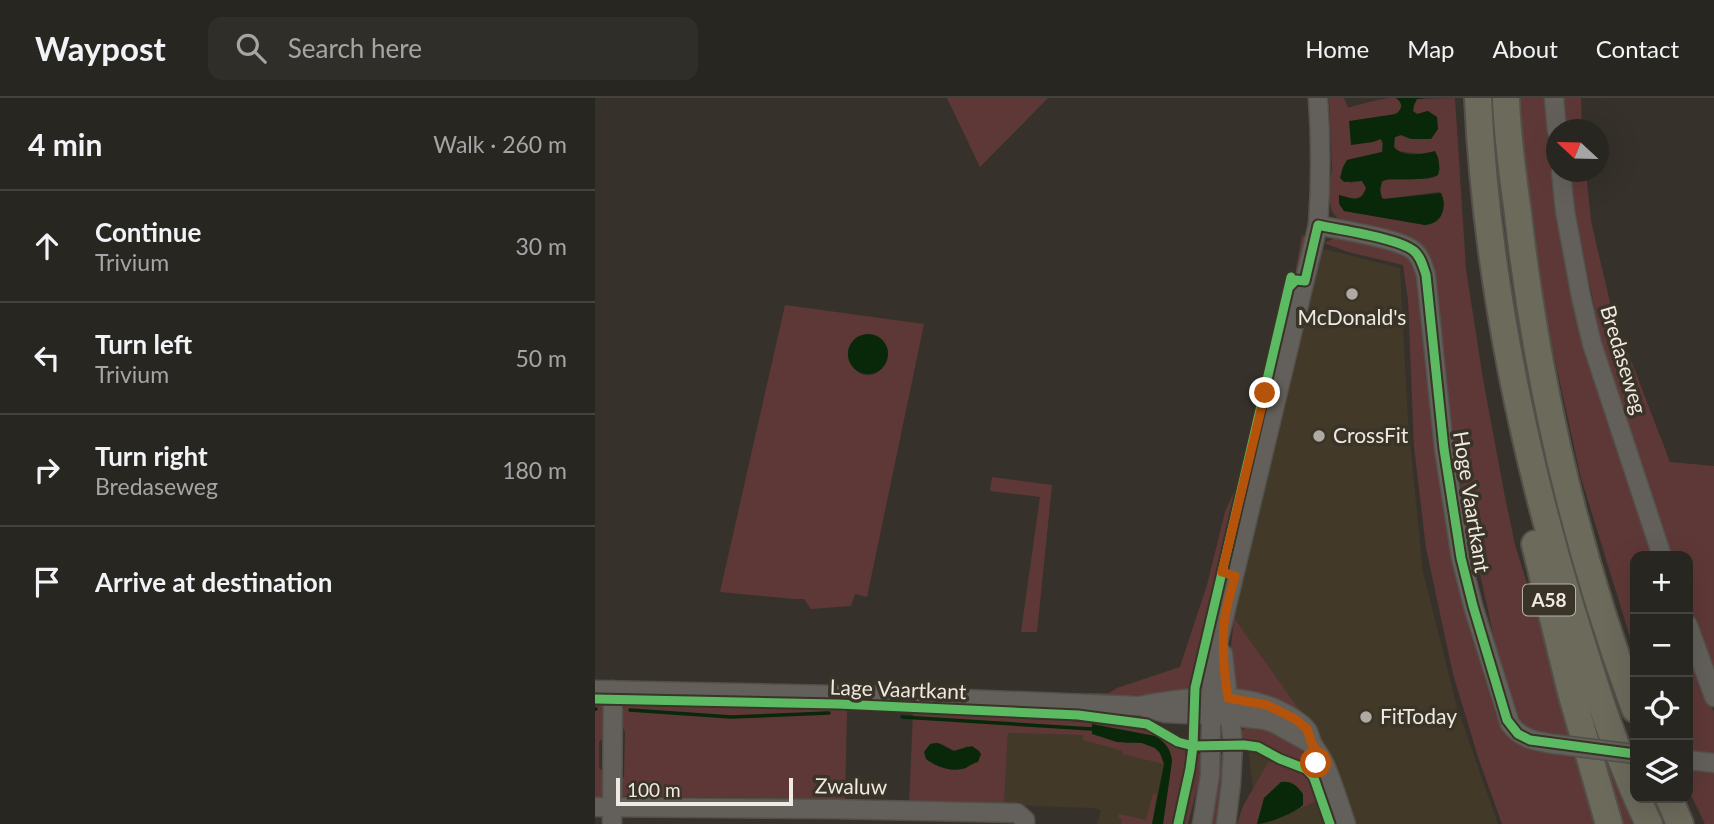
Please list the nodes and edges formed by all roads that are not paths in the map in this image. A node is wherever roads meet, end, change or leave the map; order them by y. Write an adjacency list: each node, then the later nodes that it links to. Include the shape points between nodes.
1 (1318, 98): 7 (street)
2 (1478, 98): 8 (highway, A58, via 1485,197)
3 (1506, 98): 12 (highway, A58, via 1529,300 1554,432 1592,577)
4 (1553, 98): 5 (street)
5 (1555, 119)
6 (1562, 182): 9 (street, Bredaseweg, via 1571,248 1593,344)
7 (1318, 225): 14 (street, via 1214,659); 15 (street, Hoge Vaartkant, bridge, via 1399,243 1420,258 1426,275 1437,394 1461,558 1510,724 1526,738)
8 (1512, 372): 16 (highway, A58, via 1554,551 1587,662); 25 (highway, A58, via 1526,504 1571,692)
9 (1661, 551)
10 (1693, 639): 13 (street)
11 (604, 690): 14 (street, Lage Vaartkant, via 1139,706 1167,700); 19 (street)
12 (1630, 694)
13 (1714, 697)
14 (1220, 707): 22 (street); 23 (street, via 1233,758); 24 (street, Lage Vaartkant, via 1274,723 1312,744 1324,762)
15 (1630, 753)
16 (1630, 779)
17 (1639, 803): 26 (highway)
18 (1671, 803): 27 (highway)
19 (606, 813): 20 (street, Zwaluw)
20 (722, 816): 21 (street, Zwaluw, via 1017,813)
21 (1024, 820)
22 (1202, 824)
23 (1226, 824)
24 (1346, 824)
25 (1609, 824)
26 (1649, 824)
27 (1680, 824)

